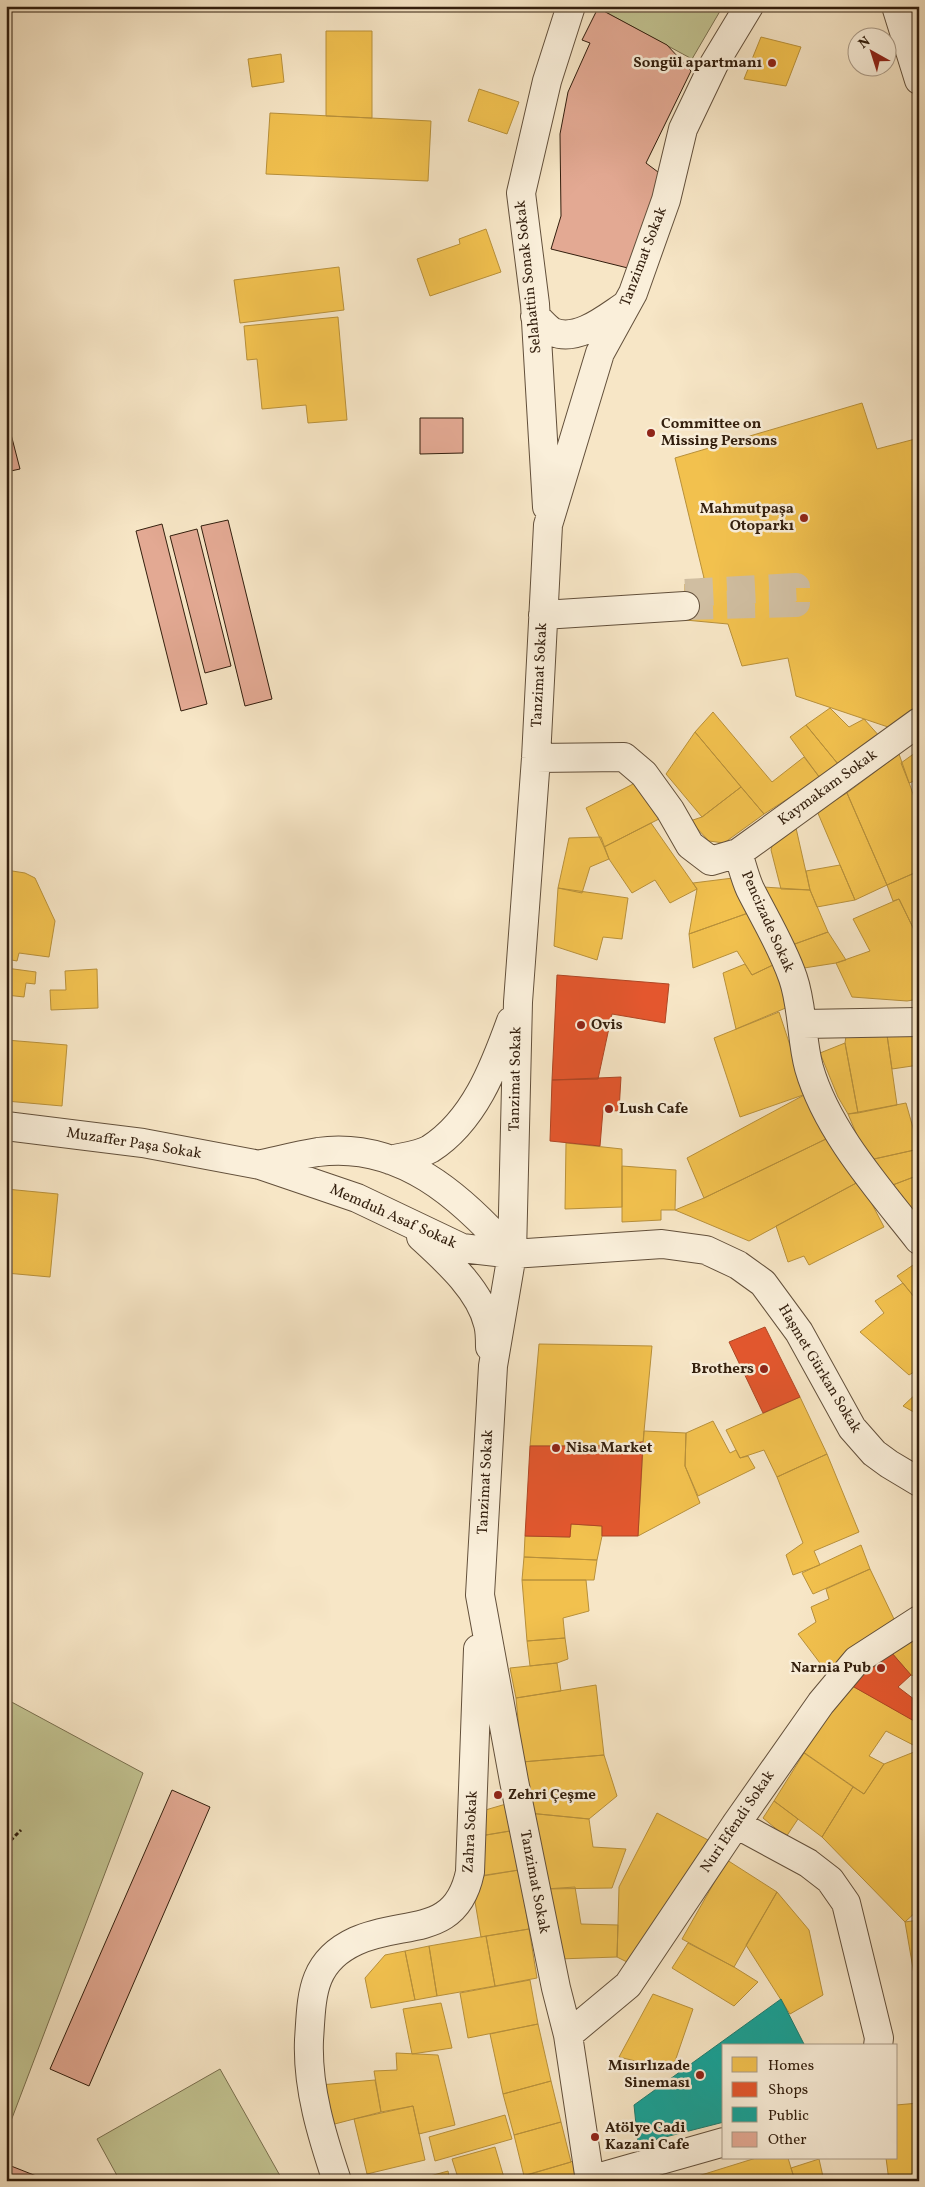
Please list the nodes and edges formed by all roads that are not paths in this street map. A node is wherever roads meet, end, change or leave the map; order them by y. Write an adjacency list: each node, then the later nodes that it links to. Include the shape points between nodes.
1 (571, 6): 6 (street, Selahattin Sonak Sokak, via 547,81 521,193)
2 (749, 6): 5 (street, Tanzimat Sokak, via 714,64 683,129 666,200)
3 (896, 6): 4 (street)
4 (919, 80)
5 (626, 306): 6 (street, via 594,327 570,334 553,332); 7 (street, Tanzimat Sokak, via 600,353)
6 (535, 316): 7 (street, Selahattin Sonak Sokak)
7 (548, 525): 9 (street, Tanzimat Sokak)
8 (685, 599): 9 (street)
9 (544, 606): 11 (street, Tanzimat Sokak)
10 (919, 722): 12 (street, Kaymakam Sokak)
11 (536, 758): 12 (street, Pencizade Sokak, via 624,757 644,774 690,845 711,861); 13 (street, Tanzimat Sokak)
12 (738, 853): 15 (street, Pencizade Sokak, via 750,887 794,979)
13 (518, 1002): 17 (street, via 494,1063 464,1119 428,1150); 21 (street, Tanzimat Sokak)
14 (919, 1022): 15 (street)
15 (803, 1024): 20 (street, Pencizade Sokak, via 809,1067 825,1111 866,1172)
16 (6, 1126): 18 (street, Muzaffer Paşa Sokak, via 143,1143)
17 (390, 1160): 18 (street, via 368,1154 319,1152); 21 (street, via 439,1184 488,1226)
18 (260, 1164): 19 (street, Memduh Asaf Sokak, via 357,1198)
19 (403, 1221): 21 (street, Memduh Asaf Sokak, via 462,1248); 22 (street, via 450,1264 476,1298 488,1323)
20 (919, 1240)
21 (512, 1254): 22 (street, Tanzimat Sokak); 23 (street, Haşmet Gürkan Sokak, via 662,1244 706,1250 738,1265 763,1283 780,1304 852,1428 865,1444 888,1464)
22 (493, 1366): 24 (street, Tanzimat Sokak)
23 (919, 1482)
24 (480, 1595): 27 (street, Tanzimat Sokak, via 514,1781); 31 (street, Zahra Sokak, via 470,1872 463,1897 439,1918 348,1945 323,1967 314,1987 309,2027 310,2072 322,2136)
25 (919, 1620): 26 (street, Nuri Efendi Sokak, via 857,1660 820,1703)
26 (736, 1824): 27 (street, Nuri Efendi Sokak, via 628,1985); 28 (street, via 808,1863 830,1880 846,1903)
27 (568, 2035): 30 (street, Tanzimat Sokak)
28 (878, 2044)
29 (722, 2143): 30 (street)
30 (590, 2180)
31 (337, 2181)

